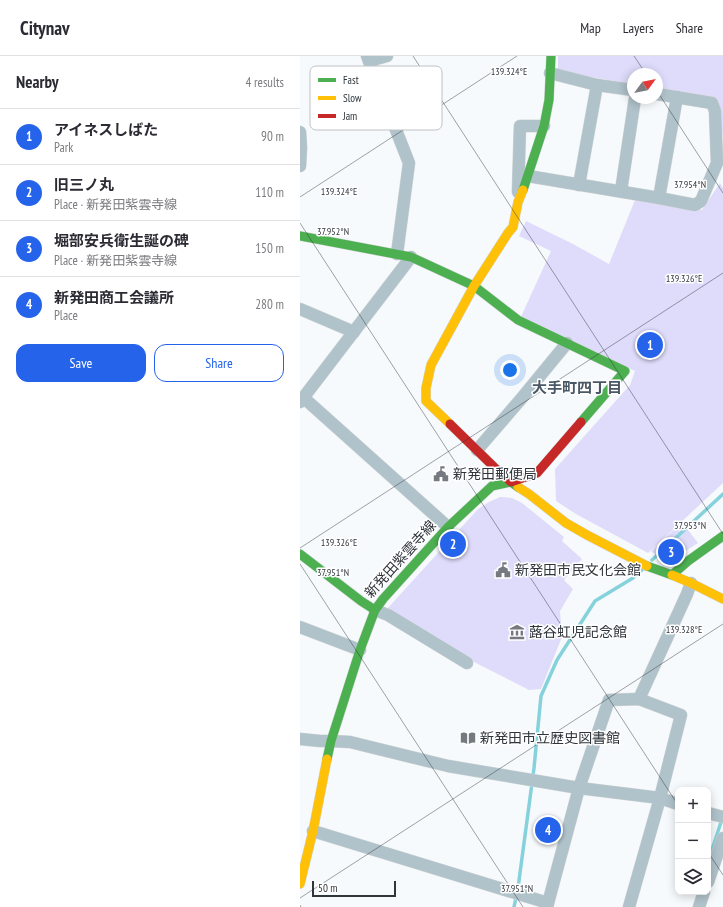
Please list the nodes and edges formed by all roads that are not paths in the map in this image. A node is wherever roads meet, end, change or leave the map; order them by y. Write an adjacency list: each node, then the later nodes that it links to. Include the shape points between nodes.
1 (386, 56): 3 (street)
2 (551, 56): 4 (street)
3 (368, 58)
4 (550, 73): 5 (street); 10 (street, via 549,100)
5 (597, 85): 6 (street); 17 (street)
6 (627, 89)
7 (663, 95): 8 (street)
8 (677, 97): 15 (street, via 712,103); 19 (street)
9 (634, 104): 18 (street)
10 (544, 126): 16 (street); 20 (street, via 520,126)
11 (395, 130): 22 (street, via 408,163)
12 (300, 132): 13 (street)
13 (301, 148): 14 (street)
14 (300, 166)
15 (720, 166): 19 (street, via 701,201 695,205)
16 (528, 176): 17 (street); 20 (street)
17 (580, 185): 18 (street)
18 (621, 192): 19 (street)
19 (660, 198)
20 (518, 202): 24 (street, via 513,227)
21 (300, 236): 22 (street)
22 (397, 254): 23 (street)
23 (411, 257): 24 (street); 26 (street)
24 (474, 286): 27 (street, via 518,320); 29 (street, via 431,365 426,401)
25 (300, 309): 26 (street)
26 (354, 332): 28 (street)
27 (567, 343): 29 (street); 30 (street, 新発田紫雲寺線, via 625,371 537,473)
28 (302, 400): 31 (street)
29 (477, 450): 30 (street)
30 (511, 482): 31 (street, 新発田紫雲寺線, via 492,486); 34 (street, via 586,535)
31 (448, 527): 37 (street, 新発田紫雲寺線)
32 (723, 536): 34 (street)
33 (300, 554): 37 (street, 新発田紫雲寺線)
34 (672, 575): 35 (street)
35 (691, 583): 36 (street); 41 (street)
36 (723, 599)
37 (375, 610): 39 (street); 40 (street)
38 (300, 627): 39 (street)
39 (360, 650): 43 (street)
40 (467, 663)
41 (639, 699): 44 (street, via 608,700); 45 (street, via 681,714)
42 (300, 739): 43 (street)
43 (331, 741): 44 (street, via 350,742 448,766); 49 (street)
44 (580, 788): 45 (street); 54 (street)
45 (660, 798): 46 (street); 55 (street)
46 (675, 803)
47 (711, 814): 48 (street)
48 (723, 817)
49 (313, 831): 52 (street); 54 (street)
50 (723, 838): 51 (street)
51 (711, 873)
52 (300, 884)
53 (703, 895): 56 (street)
54 (548, 905)
55 (629, 907)
56 (699, 907)

